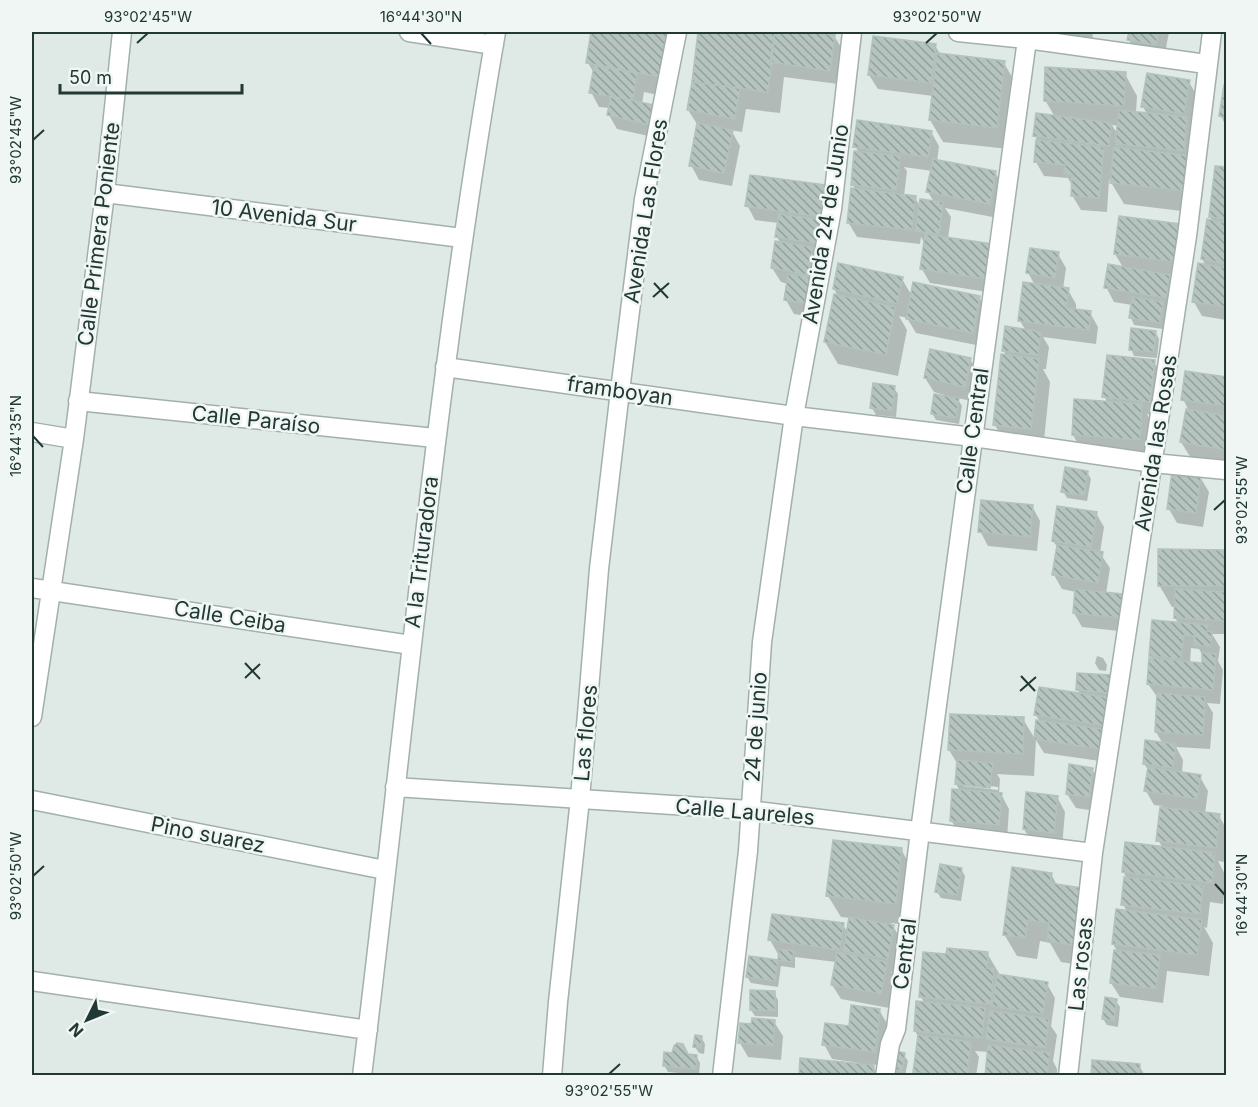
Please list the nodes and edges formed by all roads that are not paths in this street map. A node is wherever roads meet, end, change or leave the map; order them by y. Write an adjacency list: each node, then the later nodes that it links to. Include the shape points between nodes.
1 (122, 32): 10 (street, Calle Primera Poniente)
2 (409, 32): 8 (street)
3 (678, 32): 13 (street, Avenida Las Flores, via 644,199)
4 (852, 32): 15 (street, Avenida 24 de Junio, via 832,209)
5 (958, 32): 7 (street)
6 (1212, 32): 9 (street, Avenida las Rosas)
7 (1028, 35): 9 (street); 17 (street, Calle Central)
8 (495, 38): 11 (street, A la Trituradora)
9 (1206, 64): 20 (street, Avenida las Rosas, via 1187,236)
10 (105, 193): 11 (street, 10 Avenida Sur); 14 (street, Calle Primera Poniente)
11 (462, 238): 12 (street, A la Trituradora)
12 (445, 367): 13 (street, framboyan); 18 (street, A la Trituradora)
13 (620, 391): 15 (street, framboyan); 27 (street, Las flores, via 599,569)
14 (78, 401): 18 (street, Calle Paraíso); 19 (street, Calle Primera Poniente)
15 (794, 416): 17 (street, framboyan); 29 (street, 24 de junio, via 762,642)
16 (32, 432): 19 (street)
17 (973, 437): 20 (street, framboyan); 30 (street, Calle Central)
18 (435, 438): 24 (street, A la Trituradora)
19 (74, 440): 23 (street, Calle Primera Poniente)
20 (1153, 463): 21 (street, framboyan); 31 (street, Avenida las Rosas)
21 (1227, 470)
22 (32, 588): 23 (street, Calle Ceiba)
23 (50, 590): 24 (street, Calle Ceiba); 25 (street, Calle Primera Poniente)
24 (411, 645): 26 (street, A la Trituradora)
25 (32, 717)
26 (395, 787): 27 (street, Calle Laureles); 32 (street, A la Trituradora)
27 (580, 799): 29 (street, Calle Laureles); 36 (street, Las flores)
28 (32, 800): 32 (street, Pino suarez)
29 (749, 810): 30 (street, Calle Laureles); 37 (street, 24 de junio, via 748,851)
30 (920, 831): 31 (street, Calle Laureles); 38 (street, Central, via 896,1029)
31 (1093, 853): 39 (street, Las rosas)
32 (385, 870): 34 (street, A la Trituradora)
33 (32, 981): 34 (street)
34 (368, 1030): 35 (street, A la Trituradora)
35 (362, 1076)
36 (552, 1076)
37 (722, 1076)
38 (885, 1076)
39 (1068, 1076)

